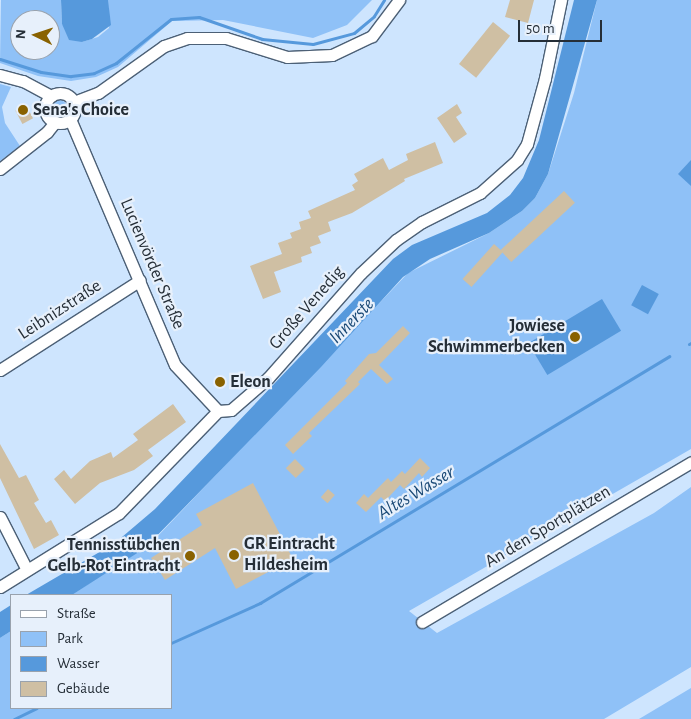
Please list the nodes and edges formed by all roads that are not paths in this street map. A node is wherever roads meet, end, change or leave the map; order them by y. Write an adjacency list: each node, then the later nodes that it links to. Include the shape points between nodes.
1 (399, 0): 5 (street, via 372,36 332,54 287,57 226,38 187,38 164,46 98,93)
2 (561, 0): 11 (street, Große Venedig, via 543,87 527,144 517,160 480,193 422,222 396,240 361,273 268,378 231,410)
3 (0, 75): 4 (street, via 23,81)
4 (51, 96): 5 (street, via 64,94); 7 (street, via 46,110)
5 (74, 102): 6 (street, via 75,111)
6 (70, 119): 7 (street); 9 (street, Lucienvörder Straße)
7 (55, 122): 8 (street, via 48,132)
8 (0, 169)
9 (140, 280): 10 (street, Leibnizstraße); 11 (street, Lucienvörder Straße, via 175,364)
10 (0, 370)
11 (218, 411): 14 (street, Große Venedig, via 119,513)
12 (691, 462): 16 (street, An den Sportplätzen)
13 (0, 517): 14 (street)
14 (27, 570): 15 (street, Große Venedig)
15 (0, 587)
16 (422, 622)

